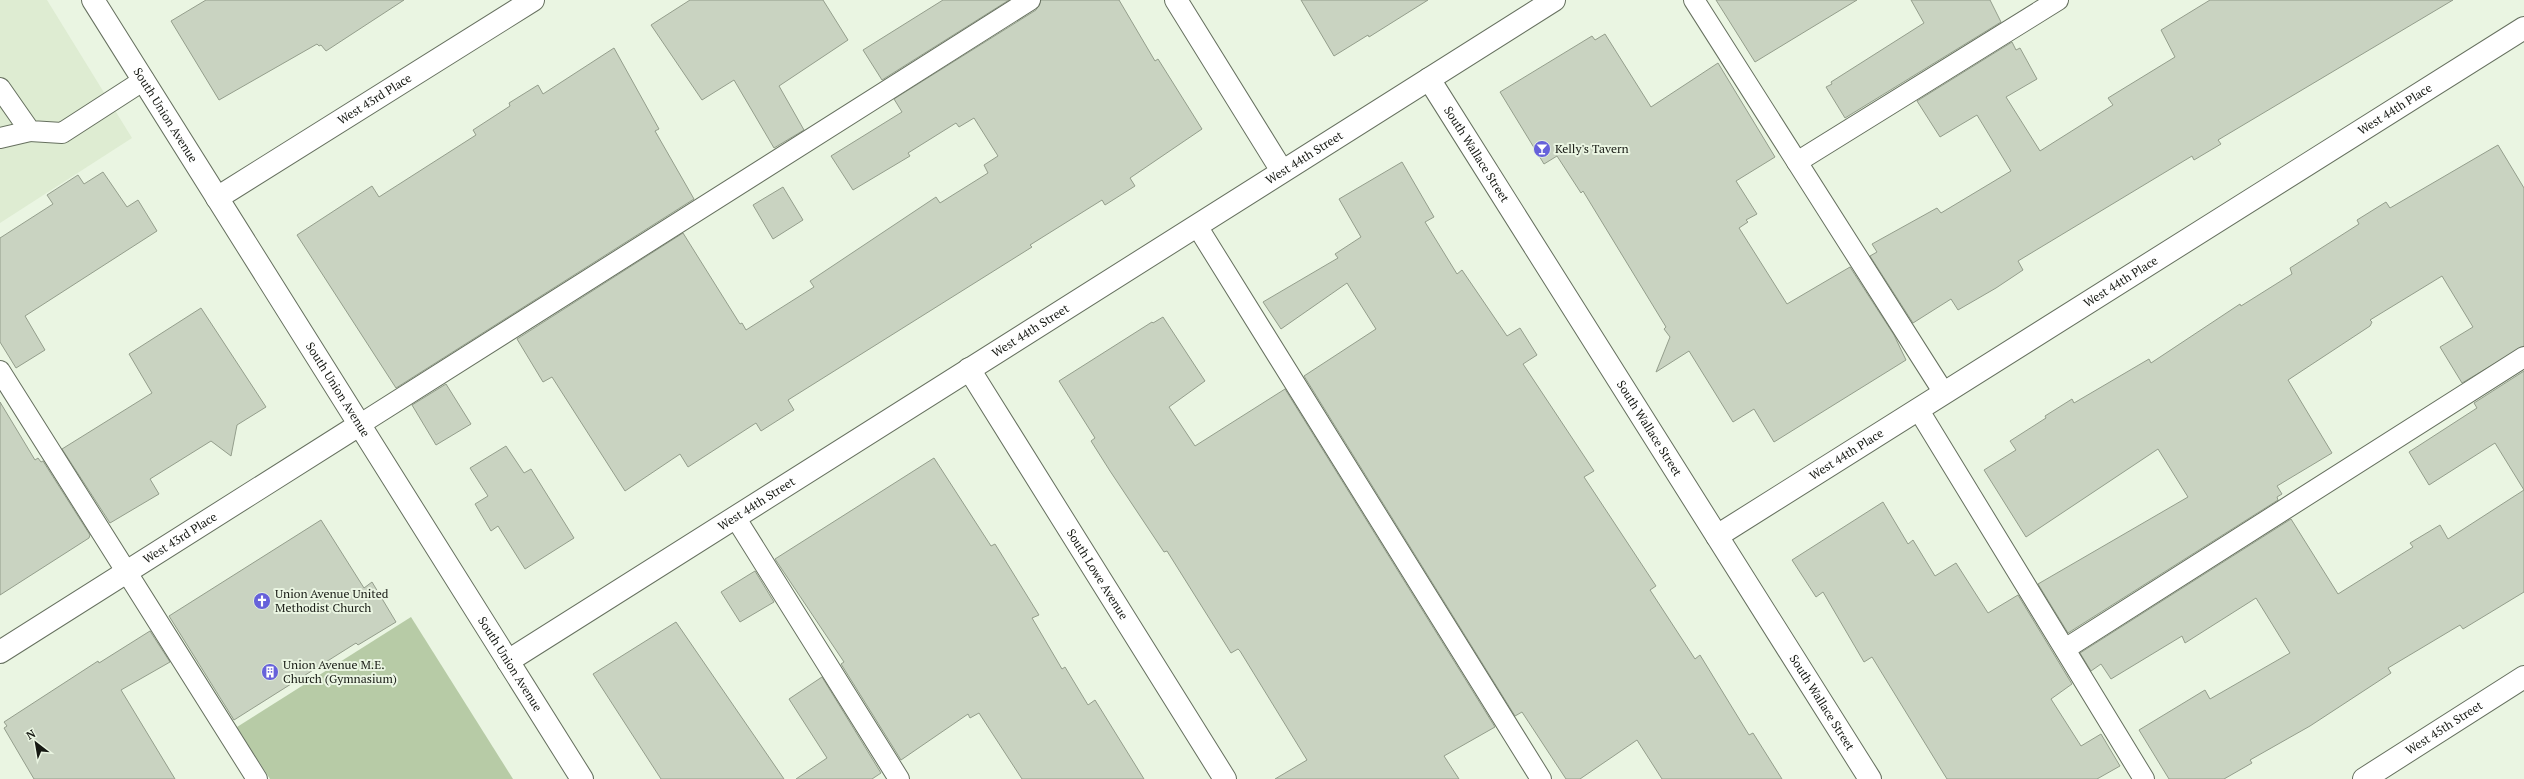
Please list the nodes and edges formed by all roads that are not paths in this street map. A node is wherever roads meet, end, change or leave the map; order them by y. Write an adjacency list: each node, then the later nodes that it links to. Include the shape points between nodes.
1 (93, 0): 10 (street, South Union Avenue)
2 (533, 0): 16 (street, West 43rd Place)
3 (1030, 0): 23 (lane)
4 (1176, 0): 15 (street)
5 (1554, 0): 9 (street, West 44th Street)
6 (1694, 0): 14 (lane)
7 (2058, 0): 14 (lane)
8 (2524, 28): 21 (street, West 44th Place)
9 (1429, 78): 15 (street, West 44th Street); 25 (street, South Wallace Street)
10 (144, 80): 12 (lane, via 62,133); 16 (street, South Union Avenue)
11 (0, 88): 12 (lane)
12 (30, 131): 13 (lane)
13 (0, 138)
14 (1797, 162): 21 (lane)
15 (1282, 171): 17 (street, West 44th Street)
16 (217, 198): 23 (street, South Union Avenue)
17 (1197, 226): 19 (street, West 44th Street); 35 (lane)
18 (2524, 357): 27 (lane)
19 (969, 369): 24 (street, West 44th Street); 34 (street, South Lowe Avenue)
20 (0, 371): 26 (lane)
21 (1944, 393): 22 (street, West 44th Place)
22 (1918, 409): 25 (street, West 44th Place); 27 (lane)
23 (359, 425): 26 (street, West 43rd Place); 29 (street, South Union Avenue)
24 (735, 517): 29 (street, West 44th Street); 33 (lane)
25 (1717, 536): 36 (street, South Wallace Street)
26 (126, 572): 28 (street, West 43rd Place); 31 (lane)
27 (2065, 649): 37 (lane)
28 (0, 652)
29 (508, 661): 32 (street, South Union Avenue)
30 (2524, 677): 38 (street, West 45th Street)
31 (257, 779)
32 (582, 779)
33 (899, 779)
34 (1225, 779)
35 (1541, 779)
36 (1870, 779)
37 (2144, 779)
38 (2364, 779)

